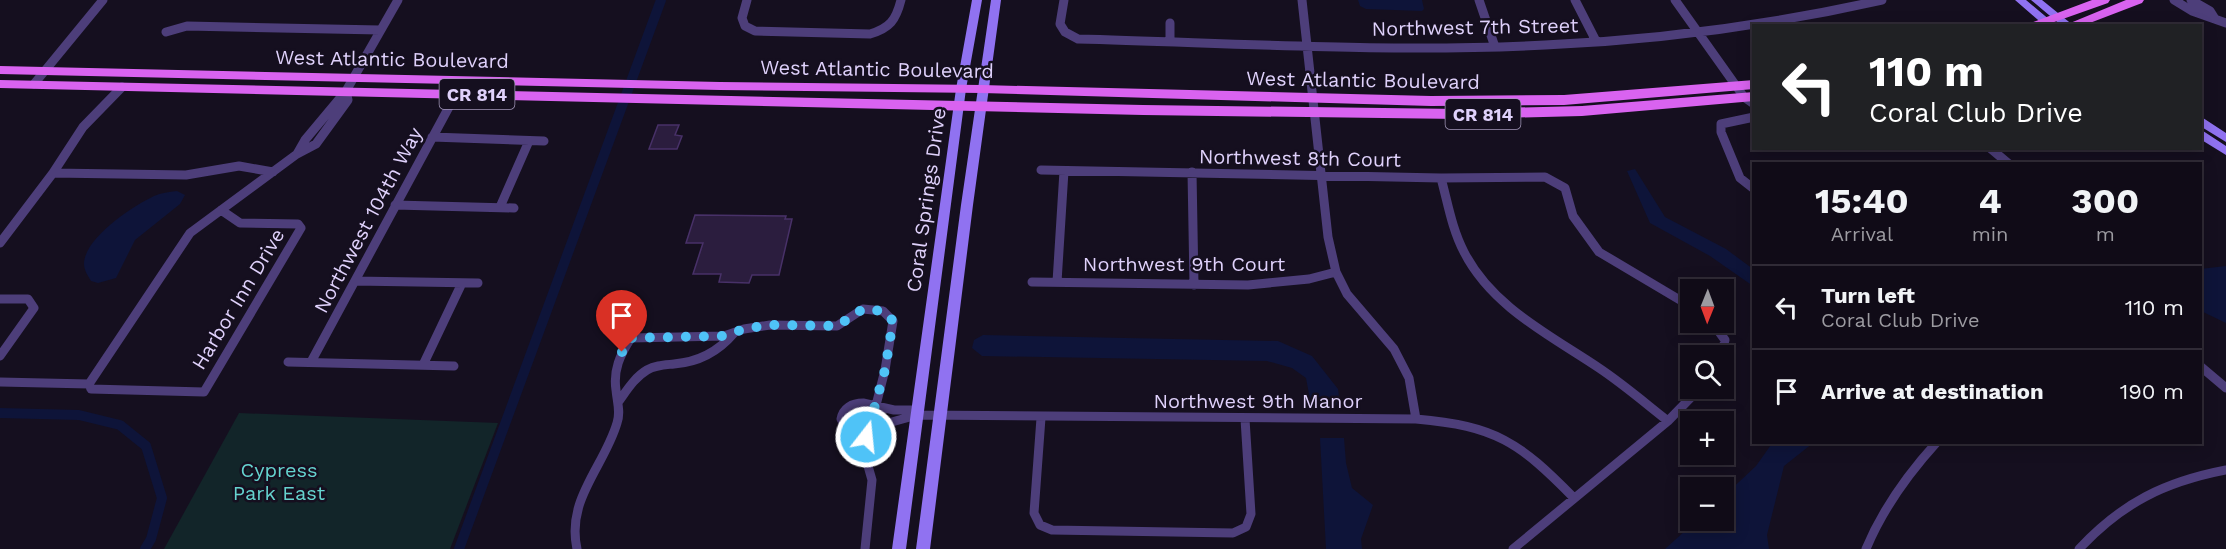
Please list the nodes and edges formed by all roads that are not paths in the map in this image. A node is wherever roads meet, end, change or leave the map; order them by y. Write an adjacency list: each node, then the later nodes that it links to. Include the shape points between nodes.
1 (103, 0): 37 (street)
2 (398, 0): 29 (street)
3 (747, 0): 4 (street, via 742,18 745,26 755,31 870,34 886,30 895,22)
4 (901, 0)
5 (977, 0): 42 (main road, Coral Springs Drive)
6 (996, 0): 43 (main road, Coral Springs Drive)
7 (1064, 0): 32 (street, Northwest 7th Street, via 1059,21 1067,35 1078,39)
8 (1302, 0): 34 (street)
9 (1479, 0): 35 (street)
10 (1575, 0): 33 (street)
11 (1675, 0): 31 (street)
12 (1843, 0): 21 (street)
13 (1882, 0): 21 (street, Northwest 7th Street)
14 (2020, 0): 23 (main road)
15 (2036, 0): 23 (main road)
16 (2104, 0): 23 (main road)
17 (2138, 0): 27 (main road)
18 (2174, 0): 22 (street)
19 (2180, 0): 22 (street)
20 (2191, 0): 22 (street)
21 (1851, 8): 26 (street, Northwest 7th Street)
22 (2203, 11): 25 (street)
23 (2051, 21)
24 (1170, 23): 32 (street)
25 (2226, 23)
26 (1758, 24)
27 (2074, 24)
28 (1752, 25): 31 (street, Northwest 7th Street)
29 (380, 30): 30 (street, via 187,26); 38 (street)
30 (166, 32)
31 (1698, 33): 33 (street, Northwest 7th Street); 46 (street)
32 (1170, 41): 34 (street, Northwest 7th Street)
33 (1596, 41): 35 (street, Northwest 7th Street)
34 (1308, 45): 35 (street, Northwest 7th Street); 48 (street)
35 (1495, 47)
36 (0, 70): 37 (main road, West Atlantic Boulevard / CR 814)
37 (45, 71): 38 (main road, West Atlantic Boulevard / CR 814); 40 (street)
38 (354, 78): 42 (main road, West Atlantic Boulevard / CR 814); 44 (street)
39 (0, 84): 40 (main road, West Atlantic Boulevard / CR 814)
40 (34, 84): 41 (main road, West Atlantic Boulevard / CR 814)
41 (123, 87): 44 (main road, West Atlantic Boulevard / CR 814); 67 (street, via 83,127)
42 (961, 89): 43 (main road, West Atlantic Boulevard / CR 814); 47 (main road, Coral Springs Drive)
43 (982, 89): 48 (main road, West Atlantic Boulevard / CR 814); 49 (main road, Coral Springs Drive)
44 (346, 91): 45 (main road, West Atlantic Boulevard / CR 814); 50 (street, via 333,102); 51 (street, via 348,100)
45 (456, 94): 47 (main road, West Atlantic Boulevard / CR 814); 55 (street, Northwest 104th Way)
46 (1747, 96): 48 (main road, West Atlantic Boulevard / CR 814, via 1582,111 1492,114); 52 (street)
47 (958, 105): 49 (main road, West Atlantic Boulevard / CR 814); 98 (main road, Coral Springs Drive)
48 (1313, 105): 49 (main road, West Atlantic Boulevard / CR 814); 68 (street)
49 (980, 106): 99 (main road, Coral Springs Drive)
50 (325, 118): 51 (street); 61 (street, via 301,142)
51 (335, 118): 61 (street, via 316,144)
52 (1752, 119): 70 (street, via 1721,124 1720,132 1740,178)
53 (2202, 121): 56 (main road)
54 (2202, 134): 60 (main road)
55 (432, 137): 57 (street); 71 (street, Northwest 104th Way)
56 (2226, 138)
57 (529, 141): 58 (street); 72 (street)
58 (544, 141)
59 (1992, 150): 62 (street)
60 (2226, 151)
61 (297, 154): 65 (street)
62 (2006, 162)
63 (1041, 170): 64 (street, Northwest 8th Court)
64 (1064, 171): 66 (street, Northwest 8th Court); 79 (street)
65 (273, 172): 67 (street, via 247,165 186,175); 74 (street)
66 (1192, 172): 68 (street, Northwest 8th Court); 82 (street)
67 (53, 173): 75 (street)
68 (1322, 176): 69 (street, Northwest 8th Court); 76 (street)
69 (1442, 178): 84 (street, Northwest 8th Court, via 1545,177 1557,182 1565,188 1573,216 1599,252); 103 (street, via 1455,232 1487,284 1533,326 1618,382)
70 (1752, 187)
71 (395, 206): 72 (street); 77 (street, Northwest 104th Way)
72 (500, 207): 73 (street)
73 (514, 208)
74 (221, 210): 93 (street, via 190,233); 93 (street, Harbor Inn Drive, via 240,223 298,224 301,228 204,392 91,389)
75 (0, 243)
76 (1336, 272): 82 (street, Northwest 9th Court, via 1279,283); 102 (street, via 1347,294 1394,349 1409,378)
77 (355, 280): 80 (street); 88 (street, Northwest 104th Way)
78 (1032, 282): 79 (street, Northwest 9th Court)
79 (1057, 282): 82 (street, Northwest 9th Court)
80 (462, 283): 81 (street); 89 (street)
81 (478, 283)
82 (1194, 285)
83 (0, 299): 86 (street, via 28,299 34,308)
84 (1680, 300)
85 (734, 333): 96 (street, via 712,355 654,366 642,373); 96 (street, via 630,338 614,380); 97 (street, via 770,325 837,326 863,309 883,311 893,321 892,339)
86 (0, 356)
87 (288, 362): 88 (street)
88 (311, 362): 89 (street)
89 (423, 365): 90 (street)
90 (454, 366)
91 (2202, 368): 94 (street)
92 (0, 382): 93 (street, Harbor Inn Drive)
93 (89, 384)
94 (2226, 388)
95 (1689, 399): 103 (street)
96 (619, 401): 108 (street, via 621,410 611,442 575,513 573,530)
97 (876, 404): 98 (street, via 913,410); 104 (street); 104 (street, via 854,404 842,411 844,426)
98 (917, 415): 99 (street, Northwest 9th Manor); 104 (street, via 881,424); 110 (main road, Coral Springs Drive)
99 (940, 416): 100 (street, Northwest 9th Manor); 111 (main road, Coral Springs Drive)
100 (1041, 418): 101 (street, Northwest 9th Manor); 101 (street, via 1034,513 1040,525 1052,530 1233,533 1246,527 1251,514)
101 (1245, 419): 102 (street, Northwest 9th Manor)
102 (1416, 419): 107 (street, Northwest 9th Manor, via 1451,422 1504,439 1527,453)
103 (1668, 421): 107 (street)
104 (867, 432): 109 (street, via 864,452 872,497)
105 (1935, 444): 113 (street, via 1904,478 1882,512)
106 (2226, 470): 114 (street, via 2205,473 2160,490 2121,510)
107 (1574, 498): 112 (street)
108 (578, 549)
109 (865, 549)
110 (899, 549)
111 (923, 549)
112 (1513, 549)
113 (1866, 549)
114 (2079, 549)

